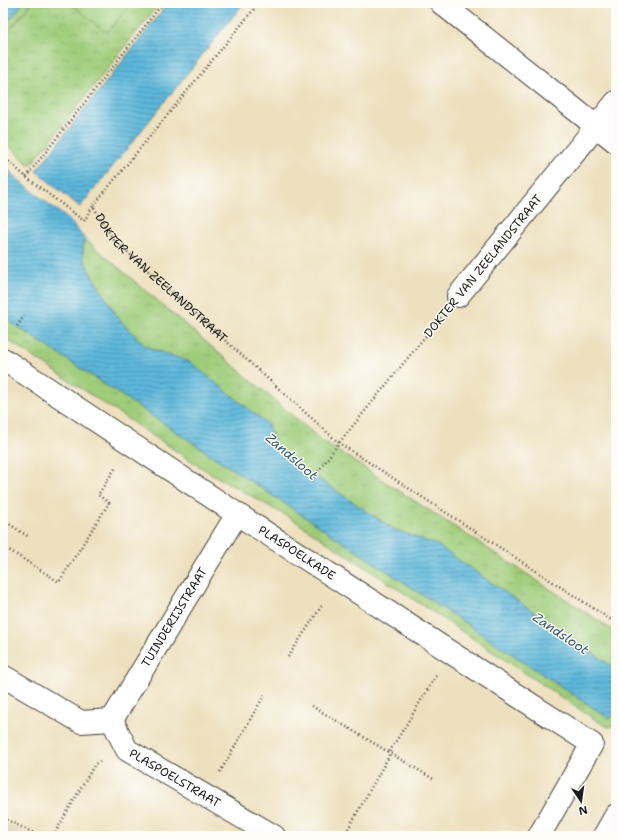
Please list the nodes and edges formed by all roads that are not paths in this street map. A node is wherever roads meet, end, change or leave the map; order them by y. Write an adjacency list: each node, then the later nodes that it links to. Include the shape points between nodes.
1 (441, 3): 3 (street)
2 (616, 102): 3 (street, DOKTER VAN ZEELANDSTRAAT)
3 (597, 126): 4 (street); 5 (street, DOKTER VAN ZEELANDSTRAAT)
4 (616, 142)
5 (458, 296)
6 (3, 359): 7 (street, PLASPOELKADE)
7 (237, 514): 9 (street, TUINDERIJSTRAAT); 12 (street, PLASPOELKADE, via 592,744)
8 (3, 676): 9 (street, via 81,722)
9 (112, 720): 11 (street, PLASPOELSTRAAT, via 128,750)
10 (616, 815): 13 (street)
11 (274, 836)
12 (539, 836)
13 (604, 836)

